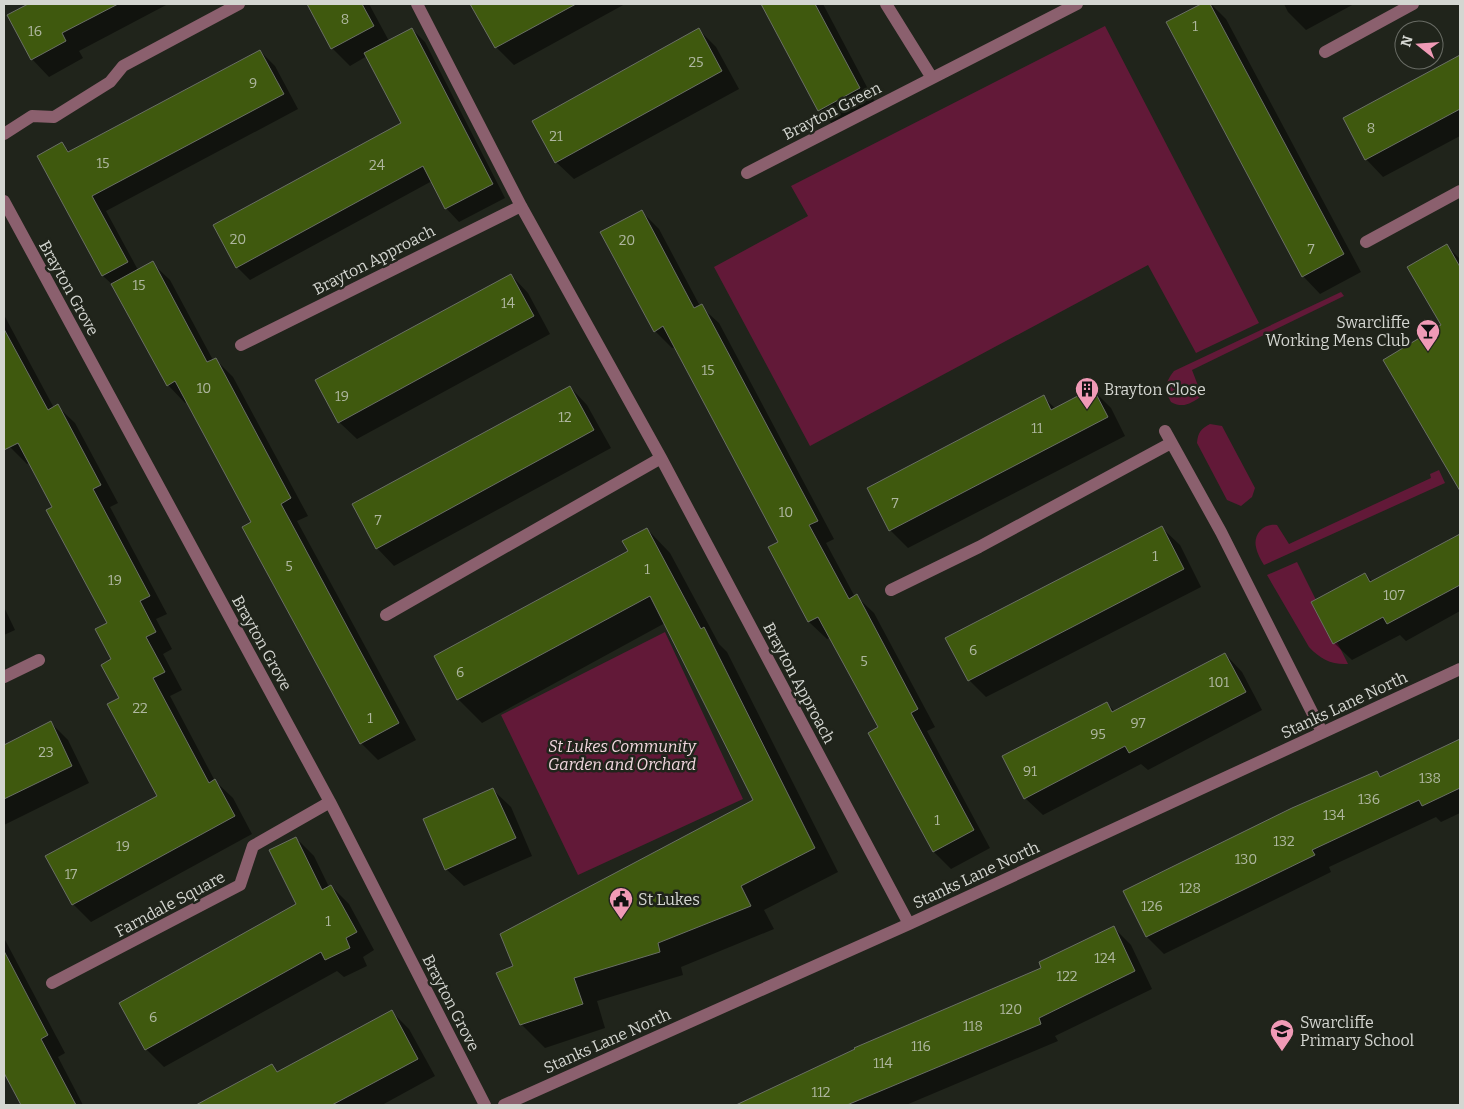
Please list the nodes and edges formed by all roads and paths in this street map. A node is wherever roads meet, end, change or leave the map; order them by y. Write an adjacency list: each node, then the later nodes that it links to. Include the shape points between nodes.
1 (239, 4): 8 (street, via 122,66 110,82 54,117 32,116)
2 (417, 4): 12 (street, Brayton Approach)
3 (886, 4): 7 (street)
4 (1077, 4): 7 (street, Brayton Green)
5 (1413, 4): 6 (street)
6 (1325, 52)
7 (932, 78): 9 (street, Brayton Green)
8 (4, 134)
9 (747, 173)
10 (1460, 192): 13 (street)
11 (4, 201): 24 (street, Brayton Grove)
12 (521, 206): 14 (street, Brayton Approach); 17 (street, Brayton Approach)
13 (1366, 242)
14 (241, 345)
15 (1165, 431): 16 (street)
16 (1172, 442): 18 (street, via 979,547); 23 (street)
17 (661, 458): 19 (street); 25 (street, Brayton Approach)
18 (891, 590)
19 (386, 615)
20 (39, 660): 22 (street)
21 (1460, 670): 23 (street, Stanks Lane North)
22 (4, 677)
23 (1322, 732): 25 (street, Stanks Lane North)
24 (330, 802): 26 (street, Farndale Square, via 253,846 240,885); 27 (street, Brayton Grove)
25 (909, 924): 28 (street, Stanks Lane North)
26 (52, 983)
27 (484, 1105)
28 (504, 1105)

